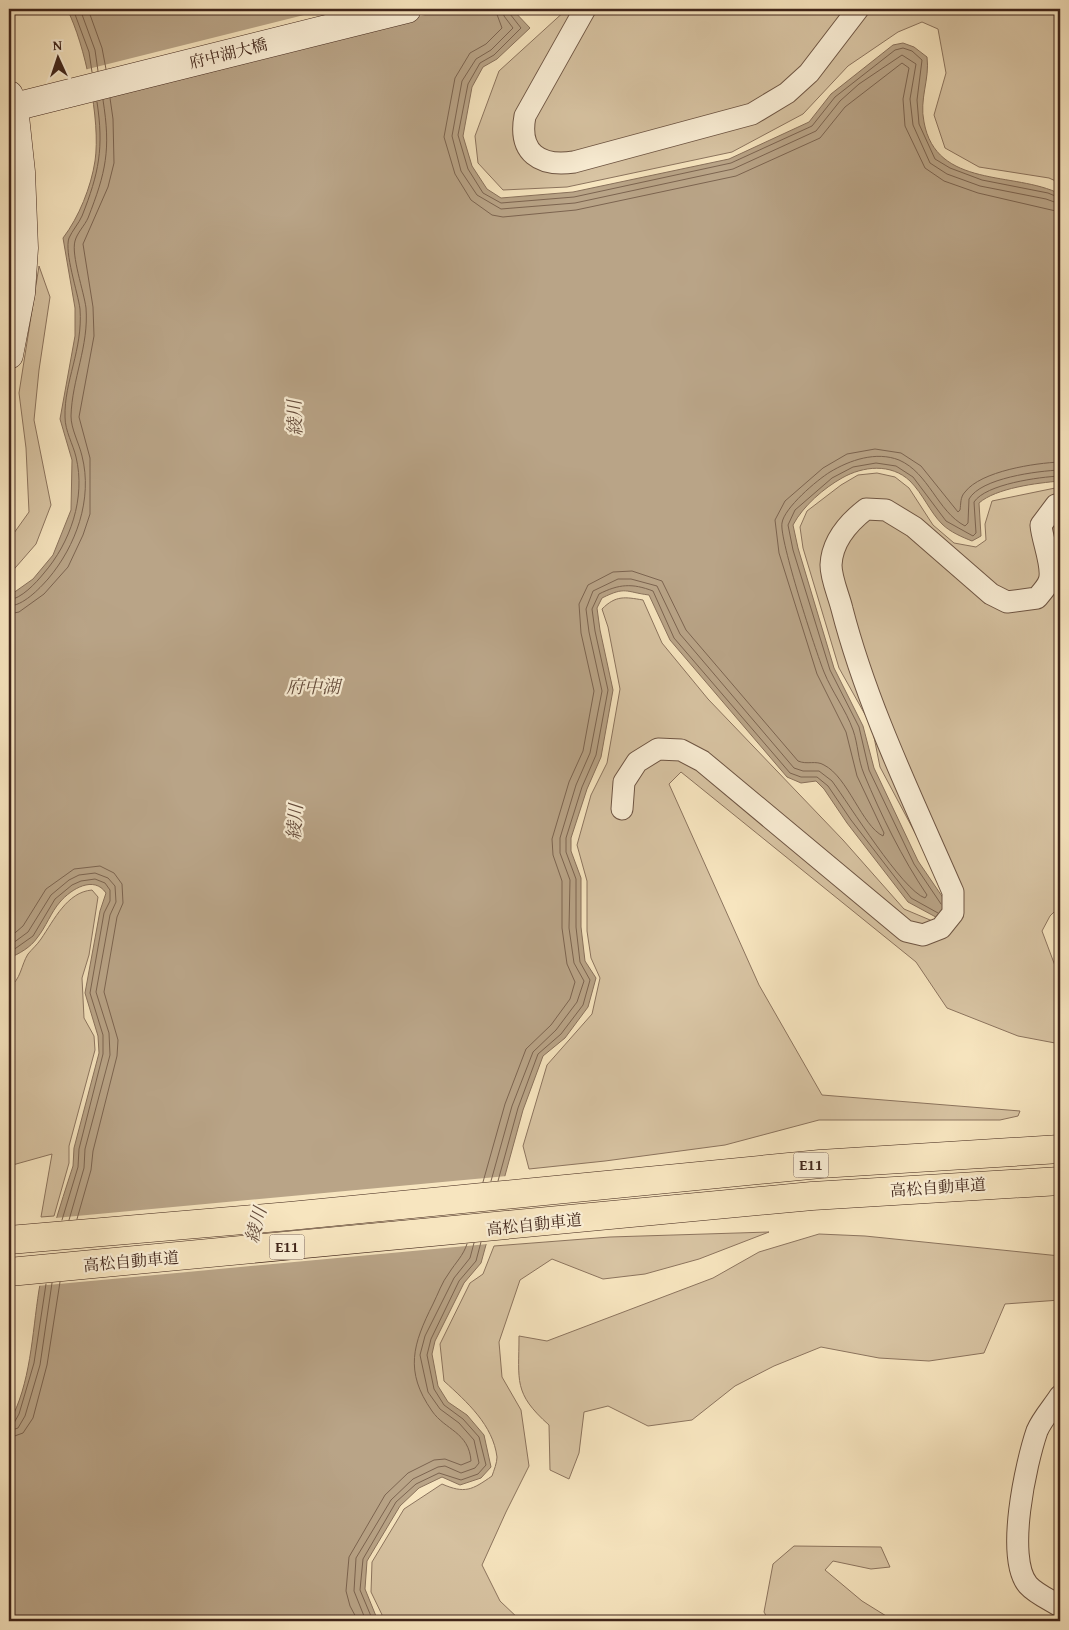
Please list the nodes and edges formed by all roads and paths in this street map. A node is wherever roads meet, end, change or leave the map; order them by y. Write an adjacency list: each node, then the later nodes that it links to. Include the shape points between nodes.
1 (407, 9): 4 (street, 府中湖大橋, via 48,98)
2 (585, 9): 3 (street, via 525,116 522,131 526,144 543,162 574,162 752,114 787,93 809,73)
3 (858, 9)
4 (11, 101): 5 (street, via 21,172 24,248 21,293)
5 (9, 355)
6 (1060, 505): 7 (street, via 1056,505 1041,525 1050,581 1037,598 1007,602 991,594 914,527 886,510 866,509 849,522 835,546 831,566 848,630 893,754 954,892 953,913 940,928 923,935 906,931 702,762 681,750 658,749 637,762 624,782)
7 (622, 809)
8 (1060, 1150): 10 (highway, 高松自動車道 / E11, via 820,1164)
9 (1060, 1181): 11 (highway, 高松自動車道 / E11, via 812,1196)
10 (9, 1240)
11 (9, 1272)
12 (1060, 1396): 13 (street, via 1038,1429 1029,1460 1020,1502 1018,1546 1020,1567 1028,1585)
13 (1060, 1606)

